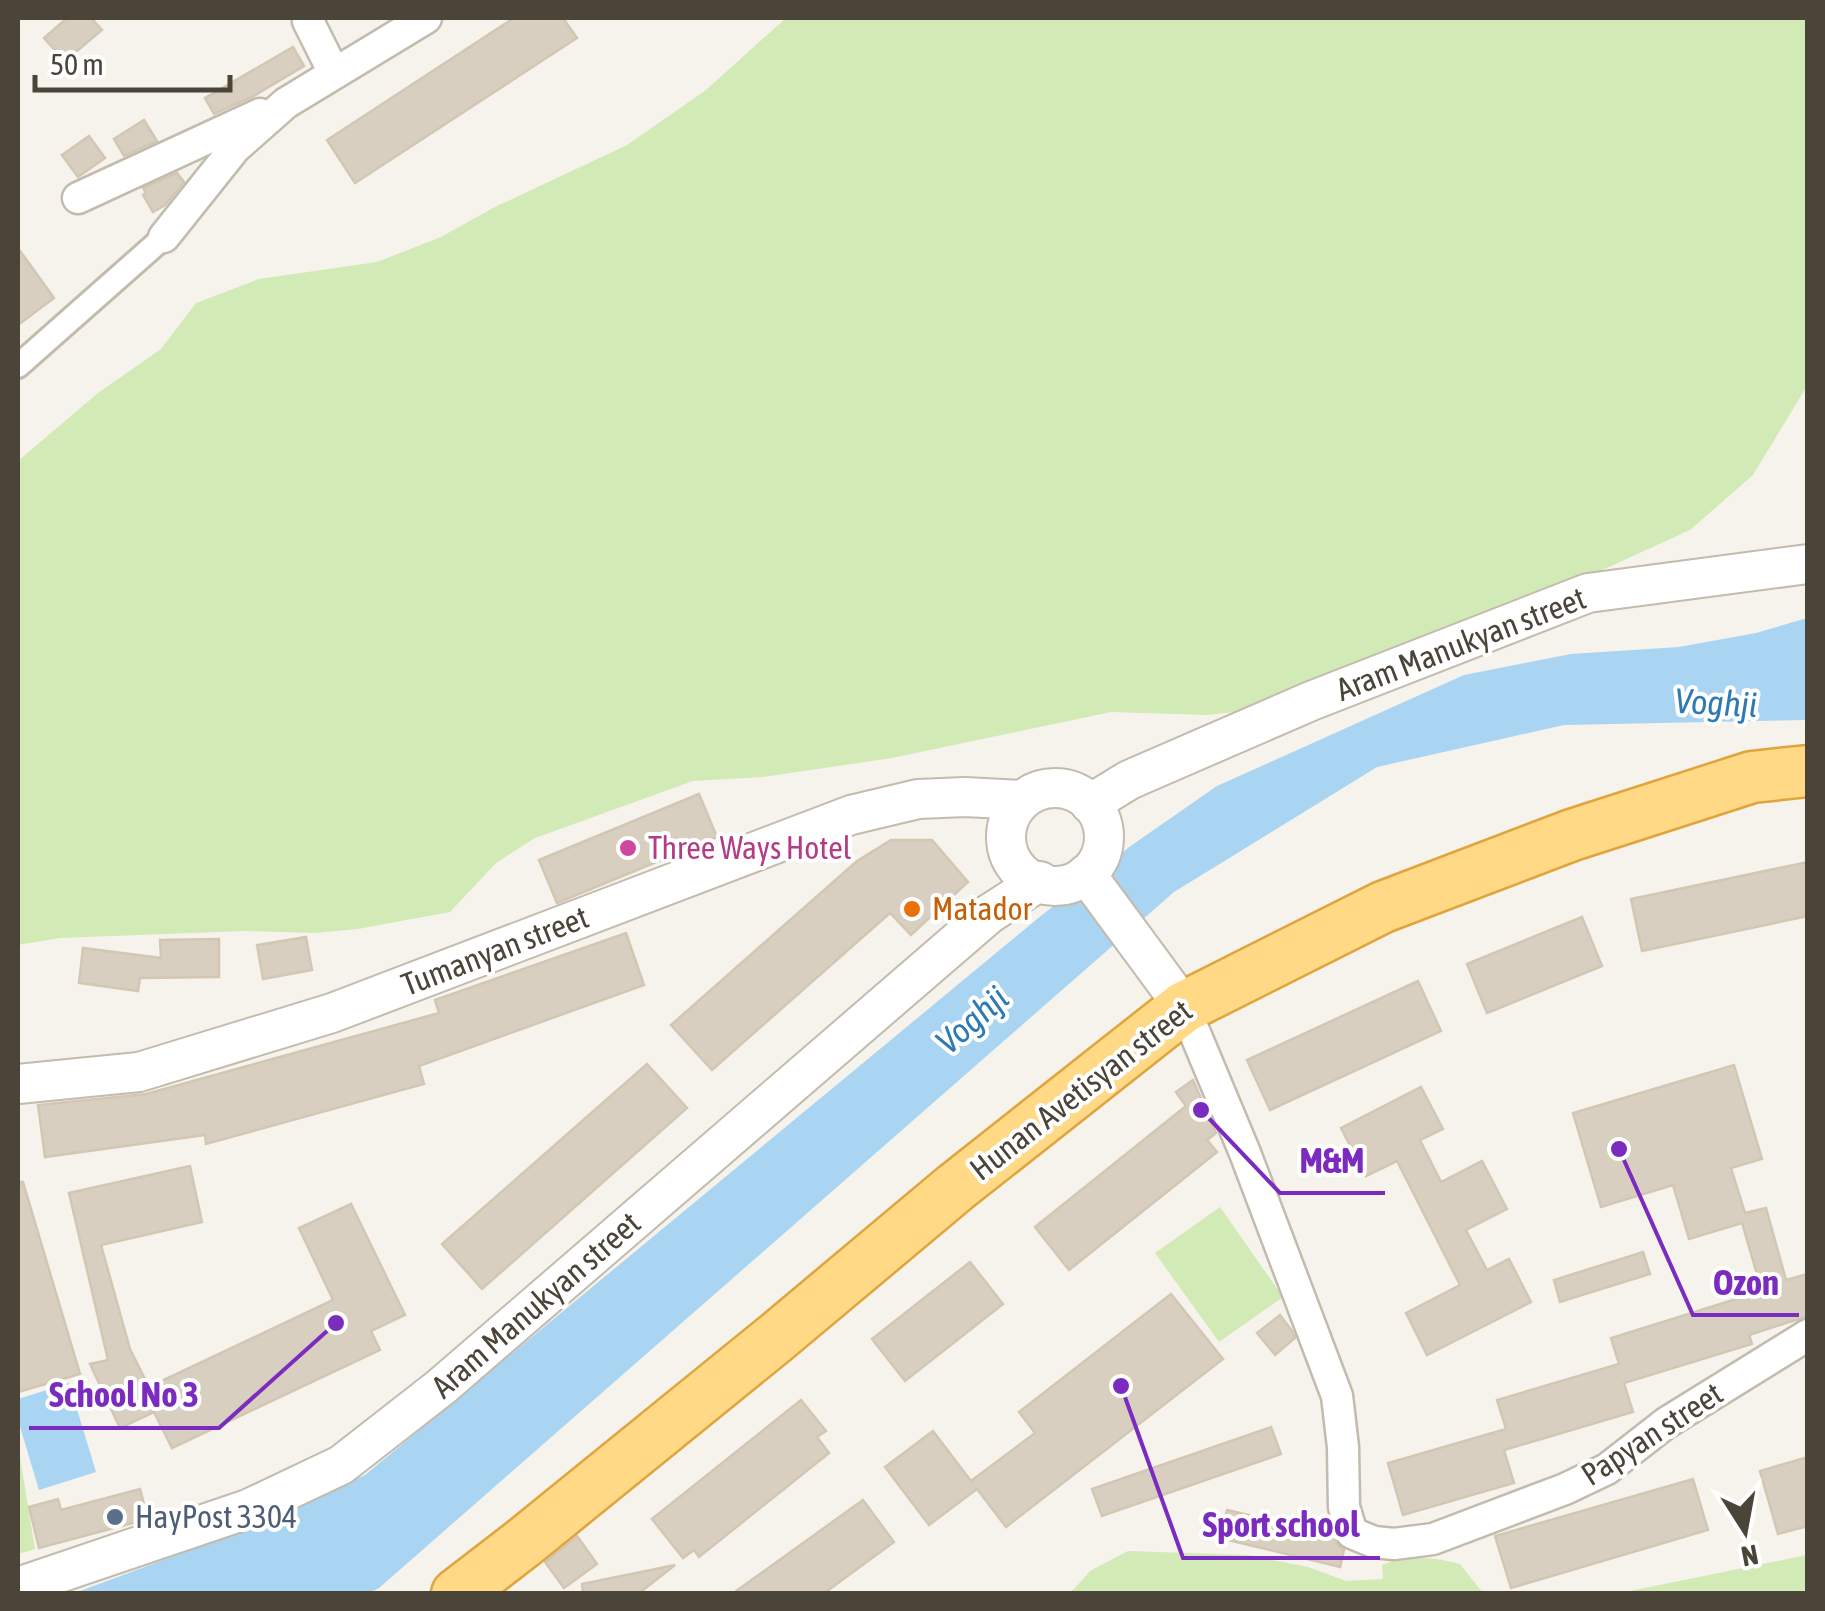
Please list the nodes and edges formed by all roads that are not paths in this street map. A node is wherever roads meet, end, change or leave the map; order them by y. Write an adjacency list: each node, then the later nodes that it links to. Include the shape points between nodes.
1 (310, 18): 3 (street)
2 (426, 18): 3 (street)
3 (334, 73): 4 (street)
4 (286, 103): 5 (street); 6 (street, via 235,148)
5 (78, 198)
6 (164, 237): 7 (street)
7 (18, 366)
8 (1808, 564): 11 (street, Aram Manukyan street, via 1588,593 1129,780)
9 (1808, 771): 14 (highway, Hunan Avetisyan street, via 1752,777 1572,836)
10 (1014, 813): 11 (street, via 1037,791 1054,788 1085,798); 12 (street, via 1006,845); 15 (street, Tumanyan street, via 965,796 850,815 332,1012 144,1070)
11 (1098, 818): 13 (street, via 1101,854)
12 (1027, 873): 13 (street, via 1051,886); 17 (street, Aram Manukyan street, via 989,914 341,1466 248,1509)
13 (1087, 876): 14 (street)
14 (1175, 994): 16 (street, Papyan street, via 1245,1153 1337,1396 1344,1508 1352,1534 1394,1544 1434,1539 1566,1489 1607,1470 1666,1423); 18 (highway, Hunan Avetisyan street, via 777,1337)
15 (18, 1084)
16 (1808, 1335)
17 (18, 1587)
18 (457, 1594)

